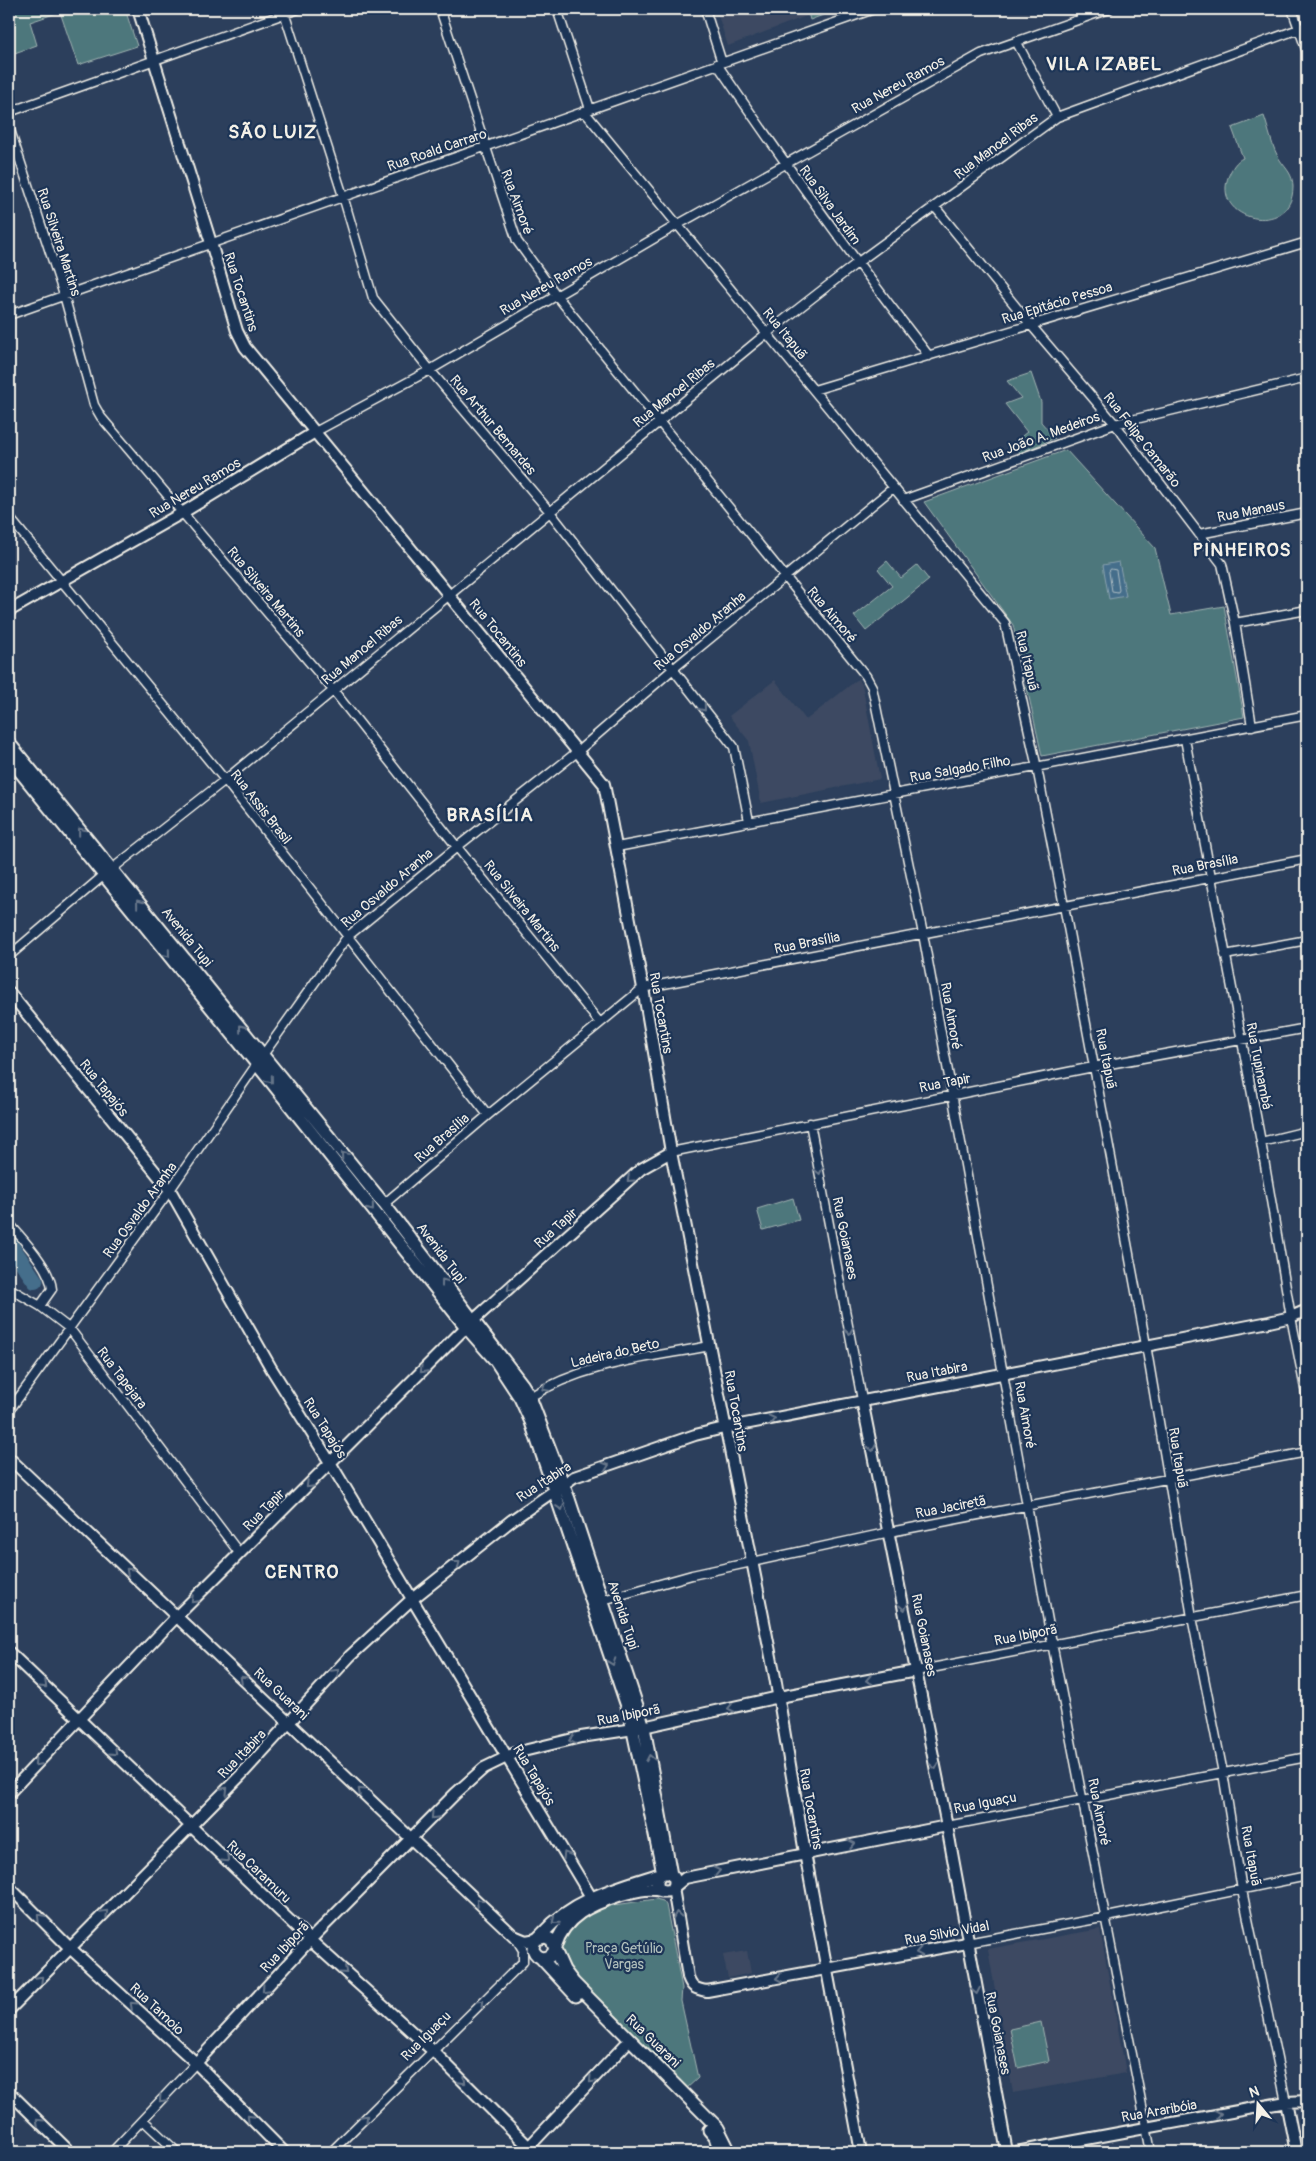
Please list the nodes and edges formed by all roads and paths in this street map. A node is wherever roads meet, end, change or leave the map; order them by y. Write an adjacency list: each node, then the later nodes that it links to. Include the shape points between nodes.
1 (138, 9): 15 (street, Rua Tocantins)
2 (298, 9): 10 (street)
3 (440, 9): 21 (street, Rua Aimoré)
4 (558, 9): 17 (street, Rua Itapuã)
5 (705, 9): 16 (street, Rua Silva Jardim)
6 (874, 9): 16 (street, Rua Roald Carraro)
7 (1078, 9): 11 (street)
8 (1110, 9): 11 (street, Rua Nereu Ramos)
9 (1292, 9): 12 (street)
10 (284, 11): 15 (street); 23 (street, Rua Arthur Bernardes)
11 (1082, 19): 13 (street, Rua Nereu Ramos)
12 (1303, 28): 14 (street); 19 (street, Rua Manoel Ribas)
13 (1016, 41): 19 (street); 22 (street, Rua Nereu Ramos, via 981,54)
14 (1307, 52)
15 (154, 60): 18 (street); 27 (street, Rua Tocantins)
16 (719, 64): 17 (street, Rua Roald Carraro); 22 (street, Rua Silva Jardim)
17 (587, 110): 21 (street, Rua Roald Carraro); 25 (street, Rua Itapuã)
18 (9, 112)
19 (1057, 116): 24 (street, Rua Manoel Ribas)
20 (9, 127): 29 (street, Rua Silveira Martins)
21 (485, 146): 23 (street, Rua Roald Carraro); 30 (street, Rua Aimoré, via 516,241)
22 (785, 164): 25 (street, Rua Nereu Ramos); 28 (street, Rua Silva Jardim)
23 (344, 196): 27 (street, Rua Roald Carraro); 35 (street, Rua Arthur Bernardes, via 373,298)
24 (935, 207): 28 (street, Rua Manoel Ribas); 32 (street, Rua Felipe Camarão)
25 (676, 225): 30 (street, Rua Nereu Ramos); 33 (street, Rua Itapuã)
26 (1307, 242): 32 (street, Rua Epitácio Pessoa)
27 (211, 243): 29 (street, Rua Roald Carraro); 40 (street, Rua Tocantins, via 237,331 245,346)
28 (857, 263): 33 (street, Rua Manoel Ribas); 34 (street, Rua Silva Jardim)
29 (64, 295): 31 (street, Rua Roald Carraro); 44 (street, Rua Silveira Martins, via 98,411)
30 (557, 296): 35 (street, Rua Nereu Ramos); 38 (street, Rua Aimoré)
31 (9, 315)
32 (1030, 324): 34 (street, Rua Epitácio Pessoa); 39 (street, Rua Felipe Camarão)
33 (767, 333): 37 (street, Rua Itapuã); 38 (street, Rua Manoel Ribas)
34 (929, 356): 37 (street, Rua Epitácio Pessoa)
35 (430, 370): 40 (street, Rua Nereu Ramos); 43 (street, Rua Arthur Bernardes)
36 (1307, 378): 39 (street, Rua João A. Medeiros)
37 (814, 390): 41 (street, Rua Itapuã)
38 (658, 422): 43 (street, Rua Manoel Ribas); 48 (street, Rua Aimoré)
39 (1115, 424): 42 (street, Rua João A. Medeiros); 47 (street, Rua Felipe Camarão)
40 (315, 432): 44 (street, Rua Nereu Ramos); 50 (street, Rua Tocantins)
41 (893, 488): 42 (street, Rua Itapuã); 48 (street, Rua Osvaldo Aranha)
42 (903, 500): 62 (street, Rua Itapuã, via 1004,623)
43 (550, 512): 50 (street, Rua Manoel Ribas); 54 (street, Rua Arthur Bernardes)
44 (182, 513): 49 (street, Rua Nereu Ramos); 55 (street, Rua Silveira Martins)
45 (1307, 513): 47 (street, Rua Manaus)
46 (9, 517): 49 (street, Rua Assis Brasil)
47 (1199, 534): 53 (street, Rua Felipe Camarão, via 1222,564)
48 (784, 577): 54 (street, Rua Osvaldo Aranha); 64 (street, Rua Aimoré, via 872,687)
49 (61, 581): 52 (street, Rua Nereu Ramos); 63 (street, Rua Assis Brasil)
50 (448, 594): 55 (street, Rua Manoel Ribas); 60 (street, Rua Tocantins)
51 (1307, 610): 53 (street)
52 (9, 611)
53 (1235, 623): 57 (street, Rua Felipe Camarão)
54 (673, 670): 60 (street, Rua Osvaldo Aranha); 65 (street, Rua Arthur Bernardes, one-way to 65, via 734,747)
55 (333, 690): 63 (street, Rua Manoel Ribas); 66 (street, Rua Silveira Martins)
56 (1307, 715): 57 (street, Rua Salgado Filho)
57 (1252, 726): 58 (street, Rua Salgado Filho)
58 (1185, 739): 62 (street, Rua Salgado Filho); 70 (street, Rua Tupinambá)
59 (9, 743): 69 (main road, Avenida Tupi, one-way to 59)
60 (577, 752): 66 (street, Rua Osvaldo Aranha); 67 (street, Rua Tocantins, via 604,784)
61 (9, 758): 69 (main road, Avenida Tupi)
62 (1037, 768): 64 (street, Rua Salgado Filho); 71 (street, Rua Itapuã)
63 (225, 780): 69 (street, Rua Manoel Ribas); 73 (street, Rua Assis Brasil)
64 (895, 794): 65 (street, Rua Salgado Filho); 72 (street, Rua Aimoré)
65 (750, 821): 67 (street, Rua Salgado Filho)
66 (457, 846): 73 (street, Rua Osvaldo Aranha); 79 (street, Rua Silveira Martins)
67 (617, 847): 77 (street, Rua Tocantins)
68 (1307, 859): 70 (street, Rua Brasília)
69 (108, 872): 76 (street, Rua Manoel Ribas); 82 (main road, Avenida Tupi, one-way to 69); 83 (main road, Avenida Tupi, one-way to 83)
70 (1210, 877): 71 (street, Rua Brasília); 75 (street, Rua Tupinambá)
71 (1064, 906): 72 (street, Rua Brasília); 84 (street, Rua Itapuã)
72 (923, 934): 77 (street, Rua Brasília); 85 (street, Rua Aimoré)
73 (347, 938): 82 (street, Rua Osvaldo Aranha); 86 (street, Rua Assis Brasil)
74 (1307, 940): 75 (street)
75 (1225, 955): 81 (street, Rua Tupinambá)
76 (9, 956)
77 (643, 988): 79 (street, Rua Brasília); 90 (street, Rua Tocantins)
78 (9, 992): 91 (street, Rua Tapajós)
79 (600, 1023): 86 (street, Rua Brasília)
80 (1307, 1028): 81 (street, Rua Tapir)
81 (1241, 1040): 84 (street, Rua Tapir); 89 (street, Rua Tupinambá)
82 (263, 1055): 83 (street, Rua Osvaldo Aranha); 92 (main road, Avenida Tupi, one-way to 82)
83 (257, 1066): 91 (street, Rua Osvaldo Aranha); 98 (main road, Avenida Tupi, one-way to 98)
84 (1093, 1068): 85 (street, Rua Tapir); 100 (street, Rua Itapuã)
85 (952, 1096): 87 (street, Rua Tapir); 102 (street, Rua Aimoré)
86 (488, 1115): 92 (street, Rua Brasília)
87 (810, 1123): 90 (street, Rua Tapir); 105 (street, Rua Goianases, one-way to 105)
88 (1307, 1130): 89 (street)
89 (1261, 1142): 97 (street, Rua Tupinambá)
90 (671, 1152): 98 (street, Rua Tapir, one-way to 98, via 641,1169); 101 (street, Rua Tocantins)
91 (170, 1190): 99 (street, Rua Osvaldo Aranha); 110 (street, Rua Tapajós, via 271,1368)
92 (384, 1204): 98 (main road, Avenida Tupi, one-way to 92)
93 (9, 1223): 95 (street, via 52,1282 52,1289)
94 (9, 1288): 95 (street, Rua Tapejara)
95 (40, 1306): 99 (street, Rua Tapejara)
96 (1307, 1310): 97 (street, Rua Itabira)
97 (1291, 1317): 100 (street, Rua Itabira); 104 (street, Rua Tupinambá)
98 (470, 1324): 103 (main road, Avenida Tupi, via 510,1365); 110 (street, Rua Tapir, one-way to 110); 112 (main road, Avenida Tupi, via 520,1398)
99 (70, 1330): 106 (street, Rua Osvaldo Aranha); 115 (street, Rua Tapejara)
100 (1146, 1345): 102 (street, Rua Itabira); 111 (street, Rua Itapuã)
101 (710, 1346): 103 (street, Ladeira do Beto, one-way to 103, via 589,1369); 107 (street, Rua Tocantins)
102 (1004, 1372): 105 (street, Rua Itabira); 113 (street, Rua Aimoré)
103 (530, 1397): 112 (main road, Avenida Tupi)
104 (1307, 1399)
105 (862, 1400): 107 (street, Rua Itabira, one-way to 105); 114 (street, Rua Goianases, one-way to 114)
106 (9, 1411)
107 (724, 1428): 112 (street, Rua Itabira, one-way to 107, via 574,1477); 116 (street, Rua Tocantins)
108 (1307, 1452): 111 (street, Rua Jaciretã)
109 (9, 1458): 120 (street, Rua Guarani, one-way to 109)
110 (331, 1464): 115 (street, Rua Tapir, one-way to 115); 118 (street, Rua Tapajós)
111 (1168, 1479): 113 (street, Rua Jaciretã); 121 (street, Rua Itapuã)
112 (559, 1486): 118 (street, Rua Itabira, one-way to 112); 119 (main road, Avenida Tupi); 128 (main road, Avenida Tupi, one-way to 128)
113 (1028, 1504): 114 (street, Rua Jaciretã); 122 (street, Rua Aimoré)
114 (890, 1532): 116 (street, Rua Jaciretã); 124 (street, Rua Goianases, one-way to 124)
115 (240, 1554): 120 (street, Rua Tapir, one-way to 120)
116 (752, 1562): 119 (street, Rua Jaciretã); 125 (street, Rua Tocantins)
117 (1307, 1595): 121 (street, Rua Ibiporã)
118 (411, 1600): 127 (street, Rua Itabira, one-way to 118, via 350,1656); 129 (street, Rua Tapajós)
119 (603, 1600): 128 (main road, Avenida Tupi)
120 (177, 1616): 126 (street, Rua Tapir); 127 (street, Rua Guarani, one-way to 120)
121 (1192, 1617): 122 (street, Rua Ibiporã); 131 (street, Rua Itapuã)
122 (1052, 1643): 124 (street, Rua Ibiporã); 133 (street, Rua Aimoré)
123 (9, 1652): 126 (street, Rua Caramuru, one-way to 126)
124 (916, 1671): 125 (street, Rua Ibiporã, one-way to 125); 135 (street, Rua Goianases, one-way to 135)
125 (779, 1698): 128 (street, Rua Ibiporã, one-way to 128); 137 (street, Rua Tocantins)
126 (79, 1718): 132 (street, Rua Tapir, one-way to 132); 134 (street, Rua Caramuru, one-way to 134)
127 (290, 1723): 134 (street, Rua Itabira, one-way to 127); 136 (street, Rua Guarani, one-way to 127)
128 (639, 1728): 129 (street, Rua Ibiporã, one-way to 129, via 581,1737); 138 (main road, Avenida Tupi)
129 (507, 1756): 136 (street, Rua Ibiporã, one-way to 136, via 484,1768); 143 (street, Rua Tapajós, one-way to 129)
130 (1307, 1757): 131 (street, Rua Iguaçu)
131 (1223, 1773): 133 (street, Rua Iguaçu); 142 (street, Rua Itapuã)
132 (9, 1793)
133 (1084, 1799): 135 (street, Rua Iguaçu); 144 (street, Rua Aimoré)
134 (191, 1825): 147 (street, Rua Caramuru, one-way to 147); 149 (street, Rua Itabira, one-way to 134)
135 (947, 1826): 137 (street, Rua Iguaçu, one-way to 135); 148 (street, Rua Goianases)
136 (412, 1838): 145 (street, Rua Guarani, one-way to 136); 147 (street, Rua Ibiporã)
137 (805, 1853): 141 (street, Rua Iguaçu, one-way to 137, via 686,1878); 153 (street, Rua Tocantins)
138 (667, 1874): 141 (main road, via 675,1882); 141 (main road, via 658,1877 656,1884); 143 (main road)
139 (1307, 1876): 142 (street, Rua Silvio Vidal)
140 (9, 1887): 149 (street, Rua Tamoio, one-way to 140)
141 (668, 1889): 150 (main road, Rua Iguaçu, via 642,1890 586,1908 563,1929); 153 (street, Rua Silvio Vidal, one-way to 141, via 707,1991 696,1990 688,1977)
142 (1242, 1890): 144 (street, Rua Silvio Vidal); 160 (street, Rua Itapuã)
143 (591, 1897): 146 (main road, one-way to 146, via 570,1909)
144 (1107, 1918): 148 (street, Rua Silvio Vidal); 162 (street, Rua Aimoré)
145 (514, 1936): 146 (street, via 526,1941); 152 (street, via 523,1950)
146 (537, 1939): 150 (main road, via 549,1938); 151 (main road, via 533,1949)
147 (310, 1940): 156 (street, Rua Caramuru, one-way to 156); 157 (street, Rua Ibiporã, one-way to 157)
148 (967, 1943): 153 (street, Rua Silvio Vidal, one-way to 153); 172 (street, Rua Goianases, one-way to 172)
149 (70, 1948): 154 (street, Rua Itabira, one-way to 149); 157 (street, Rua Tamoio, one-way to 149)
150 (555, 1949): 151 (main road, via 550,1957); 170 (main road, Rua Guarani, via 574,1983 718,2128)
151 (540, 1958): 152 (street, via 533,1957); 155 (main road, Rua Guarani)
152 (523, 1962): 156 (street, Rua Iguaçu, one-way to 152)
153 (827, 1969): 171 (street, Rua Tocantins)
154 (9, 2010)
155 (625, 2045): 163 (street, one-way to 163); 169 (main road, Rua Guarani, via 703,2121 715,2137)
156 (433, 2051): 163 (street, Rua Caramuru, one-way to 163); 168 (street, Rua Iguaçu, one-way to 156)
157 (196, 2063): 161 (street, Rua Ibiporã, one-way to 161); 167 (street, Rua Tamoio, one-way to 157)
158 (9, 2092): 164 (street, one-way to 158)
159 (1307, 2101): 160 (street, Rua Araribóia)
160 (1286, 2102): 162 (street, Rua Araribóia, one-way to 160); 175 (street, Rua Itapuã)
161 (143, 2120): 165 (street, Rua Ibiporã); 166 (street)
162 (1146, 2126): 173 (street, Rua Araribóia); 174 (street, Rua Aimoré)
163 (529, 2151)
164 (70, 2152)
165 (112, 2152)
166 (177, 2152)
167 (284, 2152)
168 (331, 2152)
169 (720, 2152)
170 (730, 2152)
171 (861, 2152)
172 (1007, 2152)
173 (1016, 2152)
174 (1151, 2152)
175 (1296, 2152)

